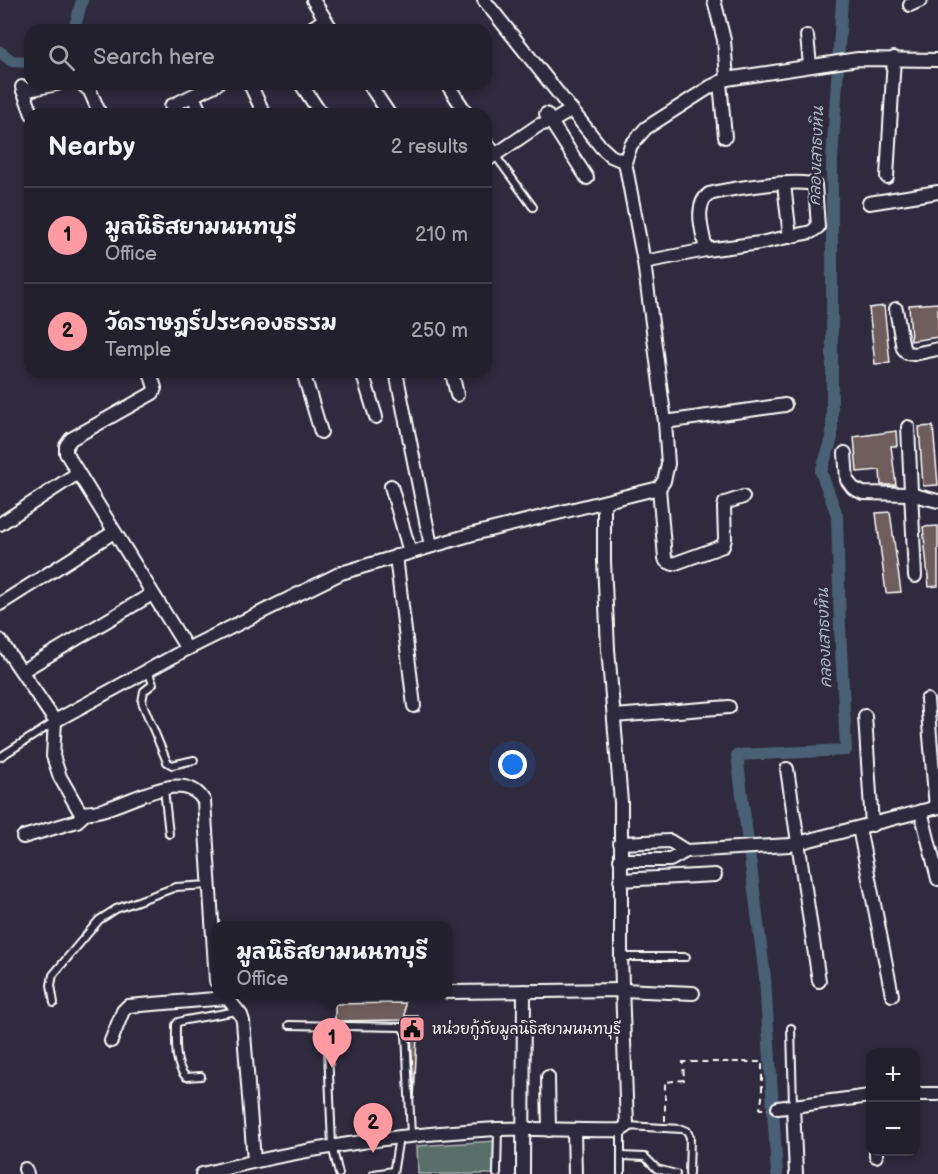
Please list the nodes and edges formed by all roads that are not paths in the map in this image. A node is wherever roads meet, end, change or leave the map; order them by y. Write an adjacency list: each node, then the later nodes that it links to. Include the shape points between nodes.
1 (314, 0): 4 (street)
2 (484, 0): 20 (street)
3 (714, 0): 11 (street, via 724,40)
4 (325, 19): 5 (street); 6 (street)
5 (318, 24)
6 (328, 24)
7 (807, 36): 10 (street)
8 (894, 58): 9 (street); 10 (street); 34 (street)
9 (938, 60)
10 (810, 65): 11 (street)
11 (724, 80): 30 (street); 33 (street, via 646,129 631,145)
12 (24, 89): 22 (street)
13 (89, 90): 23 (street)
14 (205, 90): 19 (street)
15 (253, 90): 25 (street)
16 (305, 90): 26 (street)
17 (373, 90): 27 (street)
18 (451, 90): 28 (street)
19 (193, 96): 21 (street); 24 (street)
20 (568, 105): 29 (street); 33 (street, via 611,156)
21 (171, 106)
22 (30, 108)
23 (97, 108)
24 (198, 108)
25 (261, 108)
26 (317, 108)
27 (385, 108)
28 (464, 108)
29 (545, 120): 31 (street); 35 (street)
30 (725, 137)
31 (492, 157)
32 (492, 159): 39 (lane)
33 (625, 162): 42 (street)
34 (887, 177)
35 (587, 178)
36 (784, 184): 40 (street); 40 (street, via 815,185 818,226 811,232); 41 (street, via 715,193 704,198 700,213)
37 (938, 192): 38 (street)
38 (868, 203)
39 (533, 207)
40 (790, 237): 41 (street)
41 (706, 249): 42 (street)
42 (644, 262): 53 (street)
43 (896, 309): 44 (street, via 903,348 908,353)
44 (938, 349)
45 (152, 378): 57 (street, via 153,393 70,439 66,453)
46 (305, 378): 55 (street)
47 (364, 378): 52 (street)
48 (397, 378): 66 (street)
49 (453, 378): 50 (street)
50 (457, 395)
51 (785, 405): 53 (street)
52 (376, 417)
53 (664, 422): 59 (street, via 668,464)
54 (908, 427): 60 (street)
55 (321, 432)
56 (845, 453): 60 (street, via 847,480 853,488 863,493)
57 (78, 473): 64 (street); 65 (street)
58 (391, 486): 67 (street)
59 (659, 488): 61 (street, via 665,558 673,564 723,546 725,503); 63 (street)
60 (910, 494): 62 (street); 69 (street)
61 (743, 497)
62 (938, 501)
63 (604, 503): 66 (street); 79 (street, via 605,604)
64 (0, 524)
65 (114, 532): 70 (street); 71 (street)
66 (431, 546): 67 (street)
67 (410, 552): 68 (street)
68 (396, 556): 73 (street, via 341,573); 77 (street)
69 (915, 576)
70 (152, 594): 73 (street); 75 (street)
71 (0, 604)
72 (0, 640): 75 (street)
73 (187, 649): 74 (street)
74 (148, 670): 81 (street); 83 (lane, via 153,684 144,691 142,702 167,762 172,765)
75 (22, 671): 81 (street)
76 (927, 700): 86 (street)
77 (414, 706)
78 (729, 706): 79 (street)
79 (614, 716): 93 (street)
80 (865, 716): 89 (street)
81 (55, 722): 82 (lane); 88 (street, via 53,756 60,777 80,812)
82 (0, 757)
83 (194, 760)
84 (787, 769): 94 (street)
85 (164, 788): 88 (street); 91 (lane); 100 (street, via 190,788 200,793 204,801)
86 (937, 807): 87 (street)
87 (921, 812): 89 (street); 98 (street)
88 (86, 813): 92 (street, via 77,821)
89 (872, 825): 90 (street)
90 (859, 828): 94 (street); 109 (street)
91 (169, 834)
92 (23, 837)
93 (620, 843): 95 (street, via 670,841); 96 (street)
94 (797, 844): 95 (street); 104 (street)
95 (686, 851): 96 (street, via 670,860)
96 (620, 860): 99 (street)
97 (715, 875): 99 (street)
98 (938, 879)
99 (620, 880): 102 (street)
100 (210, 885): 101 (street); 112 (lane, via 176,887 116,909 99,920 53,975)
101 (212, 921)
102 (621, 957): 103 (lane); 105 (street)
103 (686, 957)
104 (819, 981)
105 (622, 990): 106 (street); 108 (street); 125 (street)
106 (524, 991): 107 (street); 127 (street)
107 (452, 992)
108 (693, 993)
109 (892, 995)
110 (212, 997): 117 (street, via 128,1006)
111 (228, 999): 113 (street)
112 (54, 1003)
113 (238, 1011): 118 (lane, via 176,1025 181,1072 186,1077); 133 (street, via 243,1020)
114 (289, 1025): 115 (lane)
115 (327, 1025): 130 (lane, via 402,1027 406,1034); 131 (lane)
116 (791, 1028): 123 (lane)
117 (111, 1041)
118 (201, 1076)
119 (548, 1077): 128 (street)
120 (920, 1094): 121 (street)
121 (938, 1094)
122 (866, 1097): 123 (street)
123 (793, 1105): 124 (street); 144 (street)
124 (778, 1108)
125 (624, 1128): 129 (street); 132 (lane); 143 (lane, via 687,1131)
126 (498, 1129): 127 (street); 130 (street); 138 (lane)
127 (522, 1129): 128 (street); 139 (street)
128 (549, 1130): 129 (street)
129 (574, 1131): 140 (street)
130 (405, 1136): 131 (street); 134 (lane)
131 (332, 1146): 133 (street); 136 (lane)
132 (621, 1156): 141 (lane); 142 (lane, via 645,1157 657,1169)
133 (254, 1161): 135 (street)
134 (393, 1173): 137 (lane)
135 (202, 1174)
136 (339, 1174)
137 (374, 1174)
138 (497, 1174)
139 (523, 1174)
140 (575, 1174)
141 (621, 1174)
142 (676, 1174)
143 (689, 1174)
144 (796, 1174)

